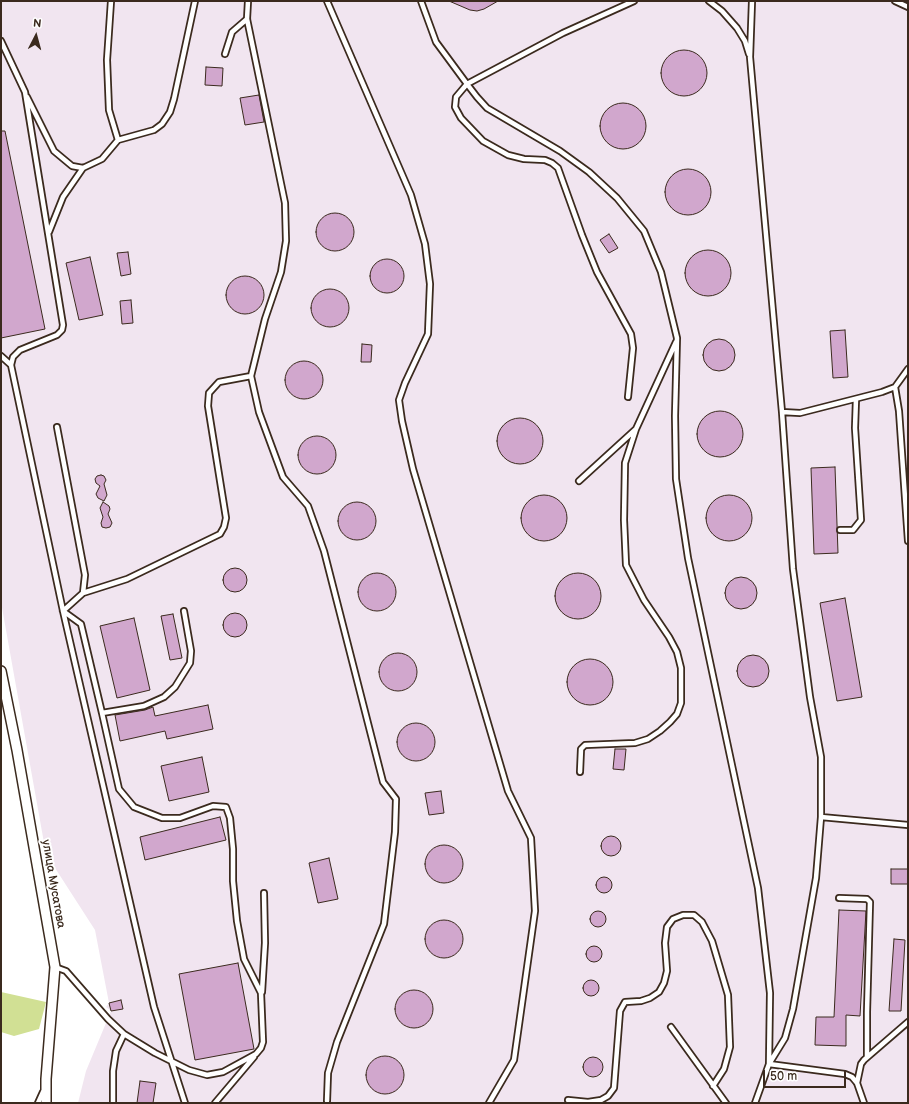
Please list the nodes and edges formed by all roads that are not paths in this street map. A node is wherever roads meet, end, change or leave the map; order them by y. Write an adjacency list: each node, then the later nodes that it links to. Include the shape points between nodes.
1 (111, 1): 17 (lane, via 107,60 109,110)
2 (195, 1): 17 (lane, via 170,112 154,130)
3 (248, 1): 11 (lane)
4 (327, 1): 63 (lane, via 412,195 426,244 430,284 428,334 399,400 402,421 413,469 508,791 530,838 535,912 514,1060)
5 (421, 1): 15 (lane, via 436,42)
6 (634, 1): 15 (lane, via 563,33)
7 (709, 1): 14 (lane, via 737,28)
8 (752, 1): 14 (lane)
9 (896, 1): 10 (lane)
10 (908, 7)
11 (248, 19): 13 (lane, via 232,32); 24 (lane, via 285,203 286,241 281,272 265,319)
12 (1, 41): 16 (lane)
13 (225, 54)
14 (750, 57): 28 (lane)
15 (467, 84): 20 (lane, via 487,108 560,151 589,172 617,198 644,232 661,272); 26 (lane, via 456,97 455,107 461,118 483,141 508,155 545,160 558,168 597,272 631,334 633,348)
16 (24, 92): 18 (lane, via 54,151 72,166); 19 (lane)
17 (118, 140): 18 (lane, via 102,159)
18 (83, 168): 19 (lane, via 63,197)
19 (48, 233): 22 (lane, via 62,330 57,335 20,350 13,357)
20 (677, 338): 30 (lane); 52 (lane, via 676,479 688,558 758,888 770,993)
21 (1, 356): 22 (lane)
22 (11, 366): 36 (lane)
23 (908, 369): 25 (lane)
24 (251, 376): 34 (lane, via 218,382 209,393 208,406 226,518 220,534 127,579); 57 (lane, via 259,412 283,477 308,506 324,550 383,782 396,799 395,832 384,924 336,1042 328,1073)
25 (894, 387): 27 (lane); 33 (lane, via 899,411)
26 (628, 397)
27 (856, 399): 28 (lane, via 800,413); 32 (lane, via 861,520 853,530)
28 (782, 412): 40 (lane, via 793,569 810,697 821,757)
29 (57, 427): 34 (lane, via 85,575)
30 (636, 429): 31 (lane); 39 (lane, via 625,463 626,565 644,600 677,652 681,668 681,703 677,714 670,722 648,739 634,743 585,746 581,749)
31 (580, 481)
32 (840, 530)
33 (908, 541)
34 (83, 593): 36 (lane)
35 (184, 611): 38 (lane, via 191,651 190,663 175,687 164,697 144,706)
36 (63, 612): 38 (lane, via 81,624); 51 (lane, via 154,1007)
37 (1, 671): 44 (street, улица Мусатова)
38 (102, 713): 45 (lane, via 120,790 134,807 162,818 180,818 213,806 226,807 230,818 237,922 244,958)
39 (580, 772)
40 (821, 817): 41 (lane); 52 (lane, via 816,878 793,1009 785,1038)
41 (908, 825)
42 (264, 893): 45 (lane, via 265,943)
43 (839, 898): 50 (lane, via 867,899 870,902)
44 (55, 967): 48 (lane, via 66,971); 53 (street, улица Мусатова)
45 (261, 993): 49 (lane, via 263,1042)
46 (908, 1022): 50 (lane)
47 (671, 1027): 55 (lane)
48 (124, 1034): 51 (lane); 60 (lane, via 116,1051)
49 (256, 1054): 51 (lane, via 223,1072 207,1075 189,1070); 62 (lane)
50 (867, 1057): 54 (lane, via 861,1064)
51 (171, 1060): 61 (lane)
52 (769, 1064): 54 (lane, via 838,1072 852,1077); 65 (lane)
53 (46, 1079): 58 (lane); 59 (street, улица Мусатова)
54 (857, 1083): 66 (lane)
55 (713, 1086): 56 (lane, via 724,1069 730,1047 728,995 712,941 702,922 694,914 683,915 667,927 667,971 664,983 650,998 625,1002 620,1011 614,1088 608,1096 600,1100); 64 (lane)
56 (568, 1100)
57 (327, 1102)
58 (38, 1103)
59 (46, 1103)
60 (113, 1103)
61 (185, 1103)
62 (215, 1103)
63 (489, 1103)
64 (726, 1103)
65 (755, 1103)
66 (864, 1103)

